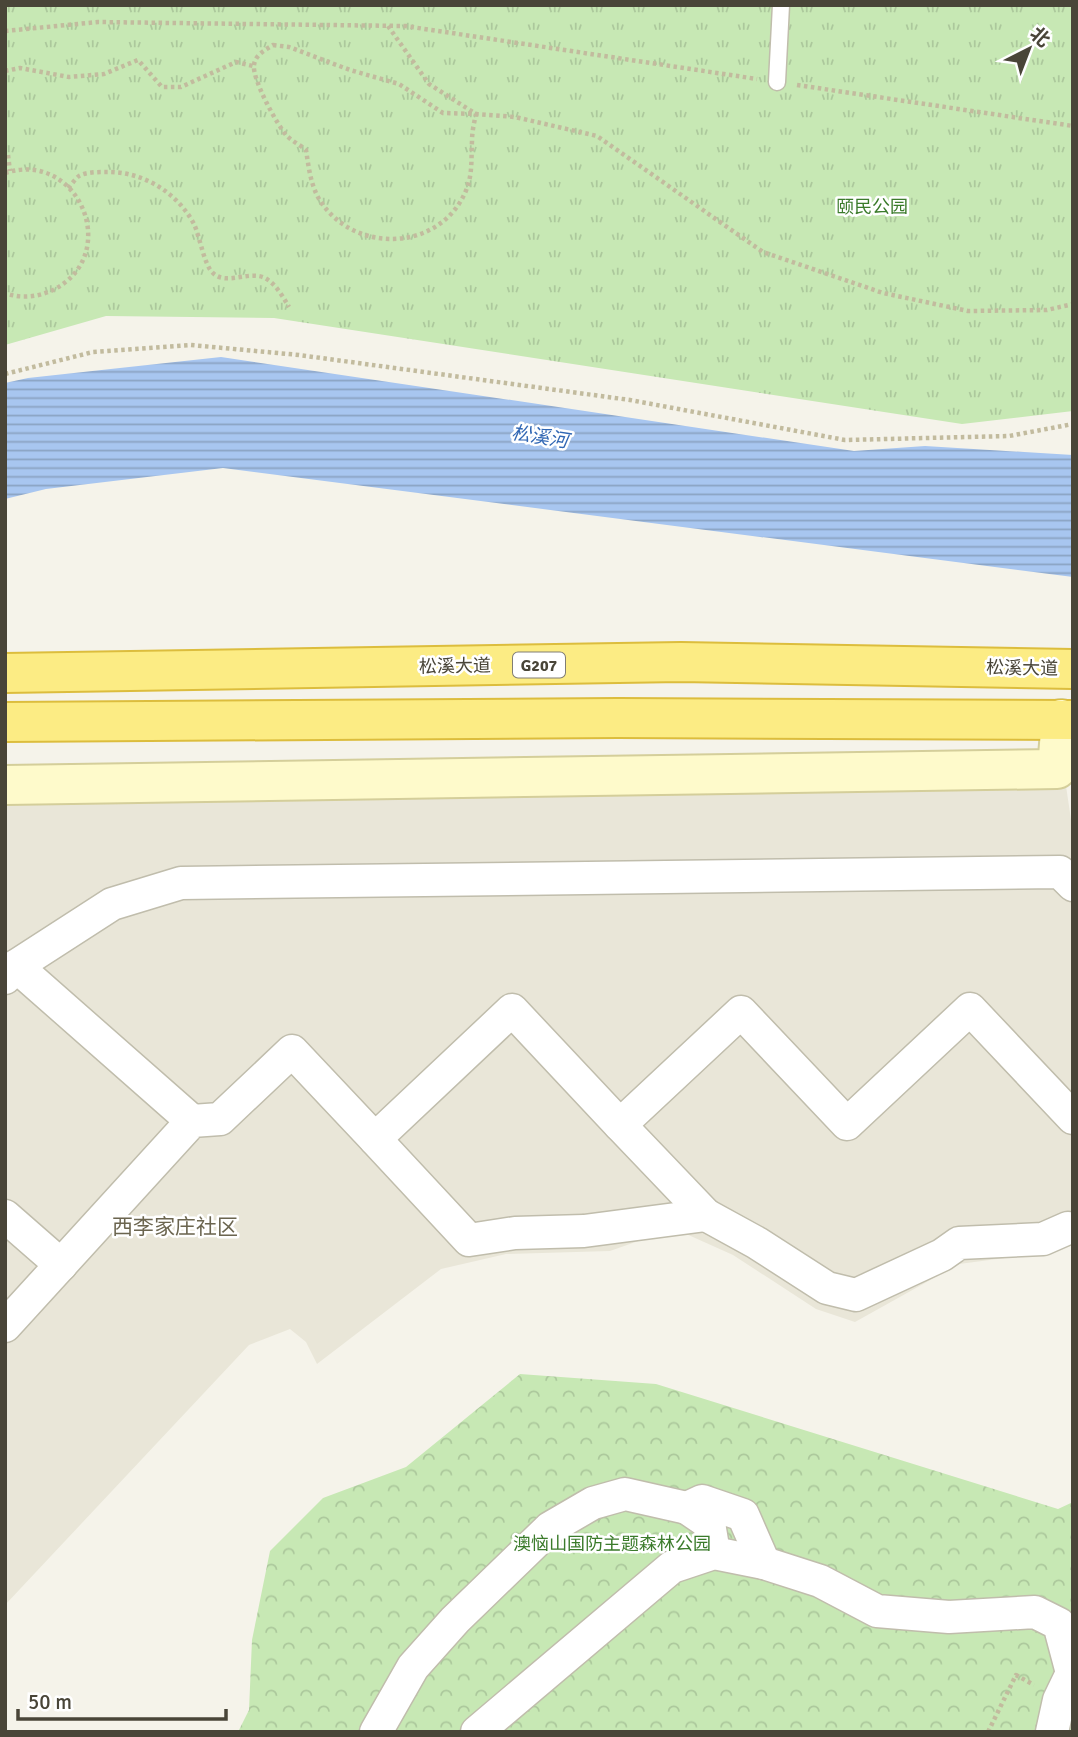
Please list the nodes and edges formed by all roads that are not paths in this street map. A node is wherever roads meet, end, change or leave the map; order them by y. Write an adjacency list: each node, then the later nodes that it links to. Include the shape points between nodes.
1 (781, 5): 2 (lane)
2 (777, 82)
3 (1073, 668): 4 (highway, 松溪大道 / G207, via 681,662)
4 (5, 673)
5 (1067, 720): 6 (highway); 7 (main road, via 1057,769)
6 (5, 722)
7 (5, 785)
8 (1073, 886): 9 (street, via 1060,872 181,883 113,904)
9 (11, 972): 11 (street)
10 (1073, 1118): 12 (street, via 970,1009 847,1124 741,1012)
11 (192, 1121): 13 (street, via 220,1119 292,1051); 17 (street)
12 (620, 1125): 13 (street, via 512,1010); 14 (street)
13 (375, 1139): 14 (street, via 469,1240)
14 (705, 1215): 16 (street, via 827,1288 856,1295 959,1243 1043,1239)
15 (5, 1216): 17 (street)
16 (1068, 1228)
17 (61, 1265): 18 (street)
18 (8, 1318)
19 (687, 1508): 20 (street, via 709,1523); 21 (street, via 702,1501 743,1516); 23 (street, via 625,1494 593,1503 550,1528 413,1667)
20 (714, 1553): 21 (street); 24 (street, via 672,1567)
21 (764, 1563): 22 (street, via 820,1581 877,1611 949,1617 1035,1612 1059,1624)
22 (1068, 1681): 25 (street)
23 (376, 1732)
24 (477, 1732)
25 (1052, 1732)

